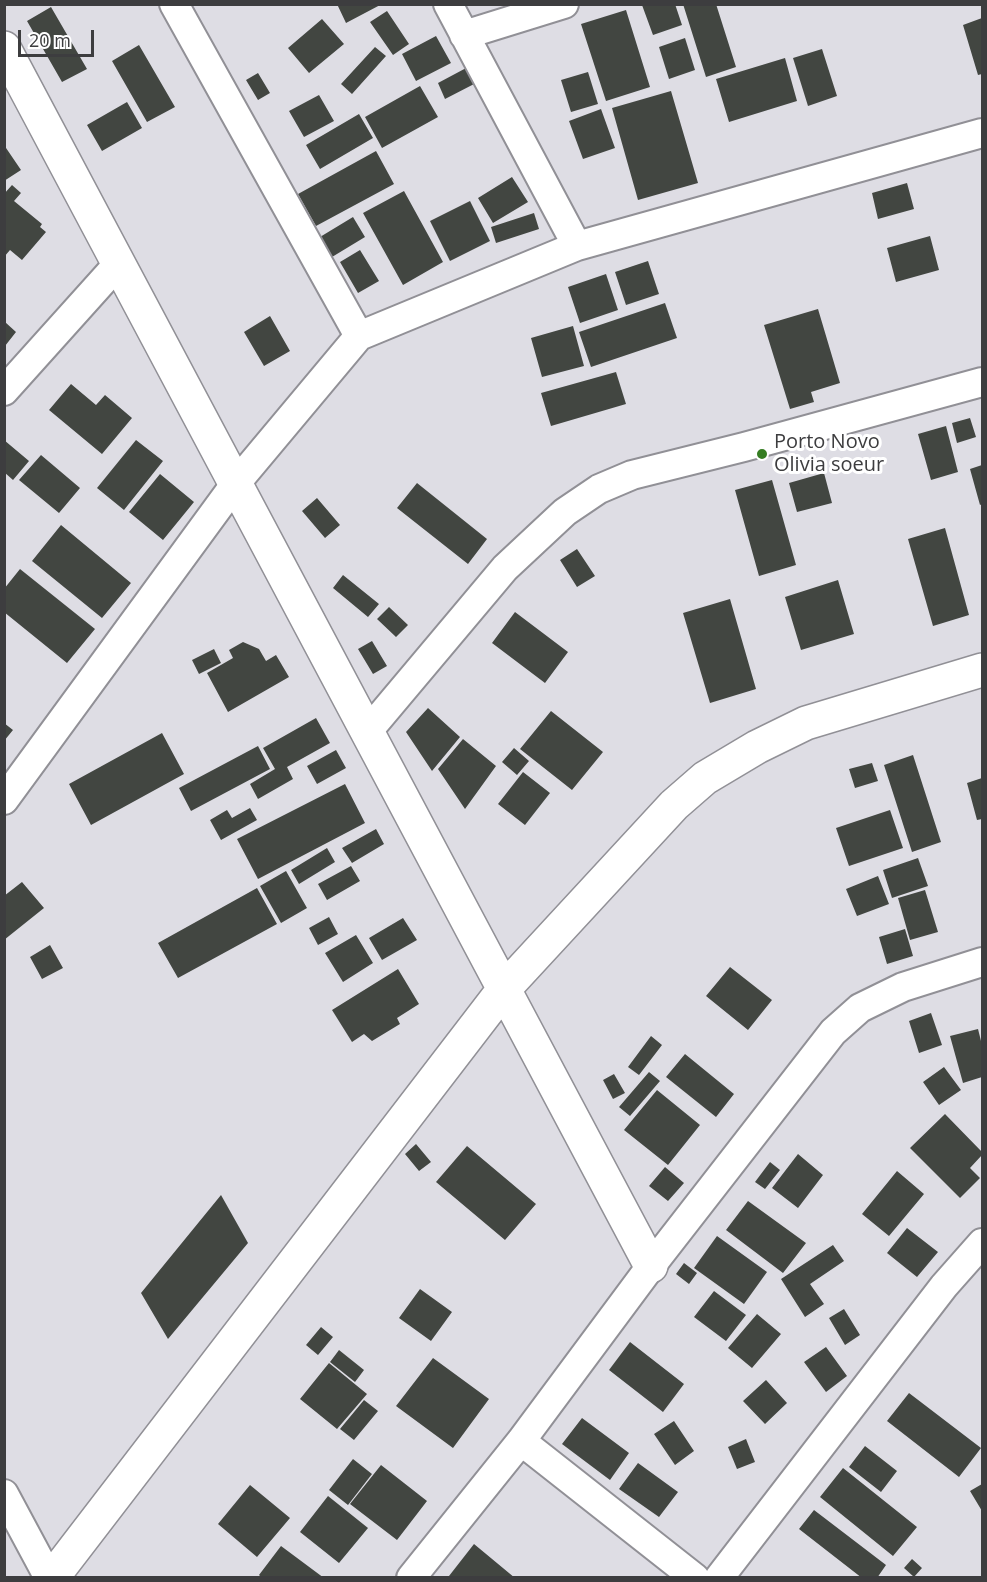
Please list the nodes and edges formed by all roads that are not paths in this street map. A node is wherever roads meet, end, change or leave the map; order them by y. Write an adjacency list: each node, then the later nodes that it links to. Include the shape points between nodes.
1 (174, 4): 9 (street)
2 (448, 4): 4 (street)
3 (564, 4): 4 (street)
4 (464, 35): 7 (street)
5 (4, 48): 8 (street)
6 (982, 133): 7 (street)
7 (577, 246): 9 (street)
8 (119, 263): 11 (street); 12 (street)
9 (359, 336): 12 (street)
10 (982, 382): 14 (street, via 632,475 599,489 565,512 505,568)
11 (4, 391)
12 (236, 483): 14 (street); 15 (street)
13 (982, 670): 17 (street, via 806,723 705,778 674,805)
14 (368, 731): 17 (street)
15 (4, 800)
16 (982, 962): 19 (street, via 903,987 860,1008 833,1032)
17 (504, 989): 19 (street); 22 (street)
18 (982, 1243): 25 (street, via 944,1286)
19 (651, 1266): 20 (street)
20 (521, 1441): 23 (street); 24 (street)
21 (4, 1494): 22 (street)
22 (50, 1578)
23 (411, 1578)
24 (695, 1578)
25 (719, 1578)

